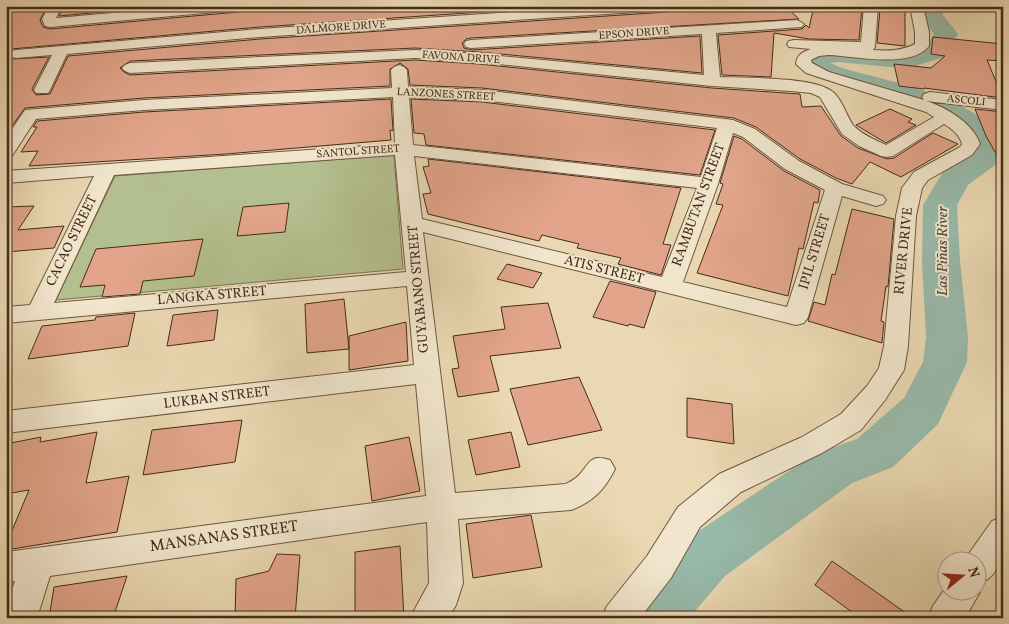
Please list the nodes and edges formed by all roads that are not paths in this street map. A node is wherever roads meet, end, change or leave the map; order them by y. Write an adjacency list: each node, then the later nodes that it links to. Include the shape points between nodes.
1 (56, 6): 2 (street, via 50,22)
2 (238, 6)
3 (667, 6): 7 (street, DALMORE DRIVE)
4 (871, 6): 10 (street, via 868,47 791,50)
5 (916, 6): 51 (street, RIVER DRIVE, via 922,32 922,46 917,50 886,55 821,52 804,58 804,64 811,70 932,108 949,118 969,137 971,144 966,151 920,176 912,188 906,216 896,346 891,370 851,422 812,445 730,483 689,517 659,567)
6 (800, 7): 10 (street)
7 (616, 9): 8 (street, DALMORE DRIVE); 14 (street)
8 (459, 20): 9 (street, DALMORE DRIVE); 13 (street)
9 (394, 24): 12 (street, DALMORE DRIVE); 18 (street, GUYABANO STREET)
10 (797, 24): 11 (street, EPSON DRIVE)
11 (709, 30): 14 (street, EPSON DRIVE); 20 (street)
12 (136, 43): 15 (street, DALMORE DRIVE); 18 (street, FAVONA DRIVE, via 127,75)
13 (471, 44): 14 (street, EPSON DRIVE); 17 (street)
14 (632, 44): 19 (street)
15 (62, 50): 16 (street, DALMORE DRIVE); 21 (street)
16 (16, 54)
17 (479, 58): 18 (street, FAVONA DRIVE); 19 (street, FAVONA DRIVE)
18 (399, 71): 25 (street, LANZONES STREET, via 482,95); 26 (street, LANZONES STREET, via 144,104 31,114); 27 (street, GUYABANO STREET)
19 (626, 73): 20 (street, FAVONA DRIVE)
20 (712, 81): 24 (street, FAVONA DRIVE, via 790,79 815,89 826,94 848,130 887,152)
21 (42, 90)
22 (930, 97): 23 (street, ASCOLI)
23 (1003, 105)
24 (938, 121)
25 (727, 124): 31 (street, RAMBUTAN STREET); 32 (street, LANZONES STREET, via 749,133 792,165)
26 (12, 134): 28 (street)
27 (404, 149): 29 (street, SANTOL STREET); 31 (street, SANTOL STREET); 34 (street, GUYABANO STREET)
28 (6, 152)
29 (106, 170): 30 (street, SANTOL STREET); 37 (street, CACAO STREET)
30 (6, 177)
31 (708, 184): 36 (street, RAMBUTAN STREET)
32 (835, 188): 33 (street, LANZONES STREET); 39 (street, IPIL STREET)
33 (876, 200)
34 (413, 222): 35 (street, GUYABANO STREET); 36 (street, ATIS STREET)
35 (418, 278): 37 (street, LANGKA STREET); 40 (street, GUYABANO STREET)
36 (670, 286): 39 (street, ATIS STREET)
37 (38, 312): 38 (street, LANGKA STREET)
38 (6, 315)
39 (796, 316)
40 (427, 373): 41 (street, LUKBAN STREET); 43 (street, GUYABANO STREET)
41 (6, 422)
42 (600, 469): 43 (street, MANSANAS STREET, via 587,487 571,497)
43 (442, 508): 46 (street, MANSANAS STREET); 50 (street, GUYABANO STREET, via 446,583 444,594)
44 (1003, 531): 45 (street)
45 (986, 556)
46 (38, 562): 47 (street, MANSANAS STREET); 49 (street)
47 (6, 567)
48 (955, 602): 52 (street)
49 (20, 618)
50 (427, 618)
51 (619, 618)
52 (945, 618)

